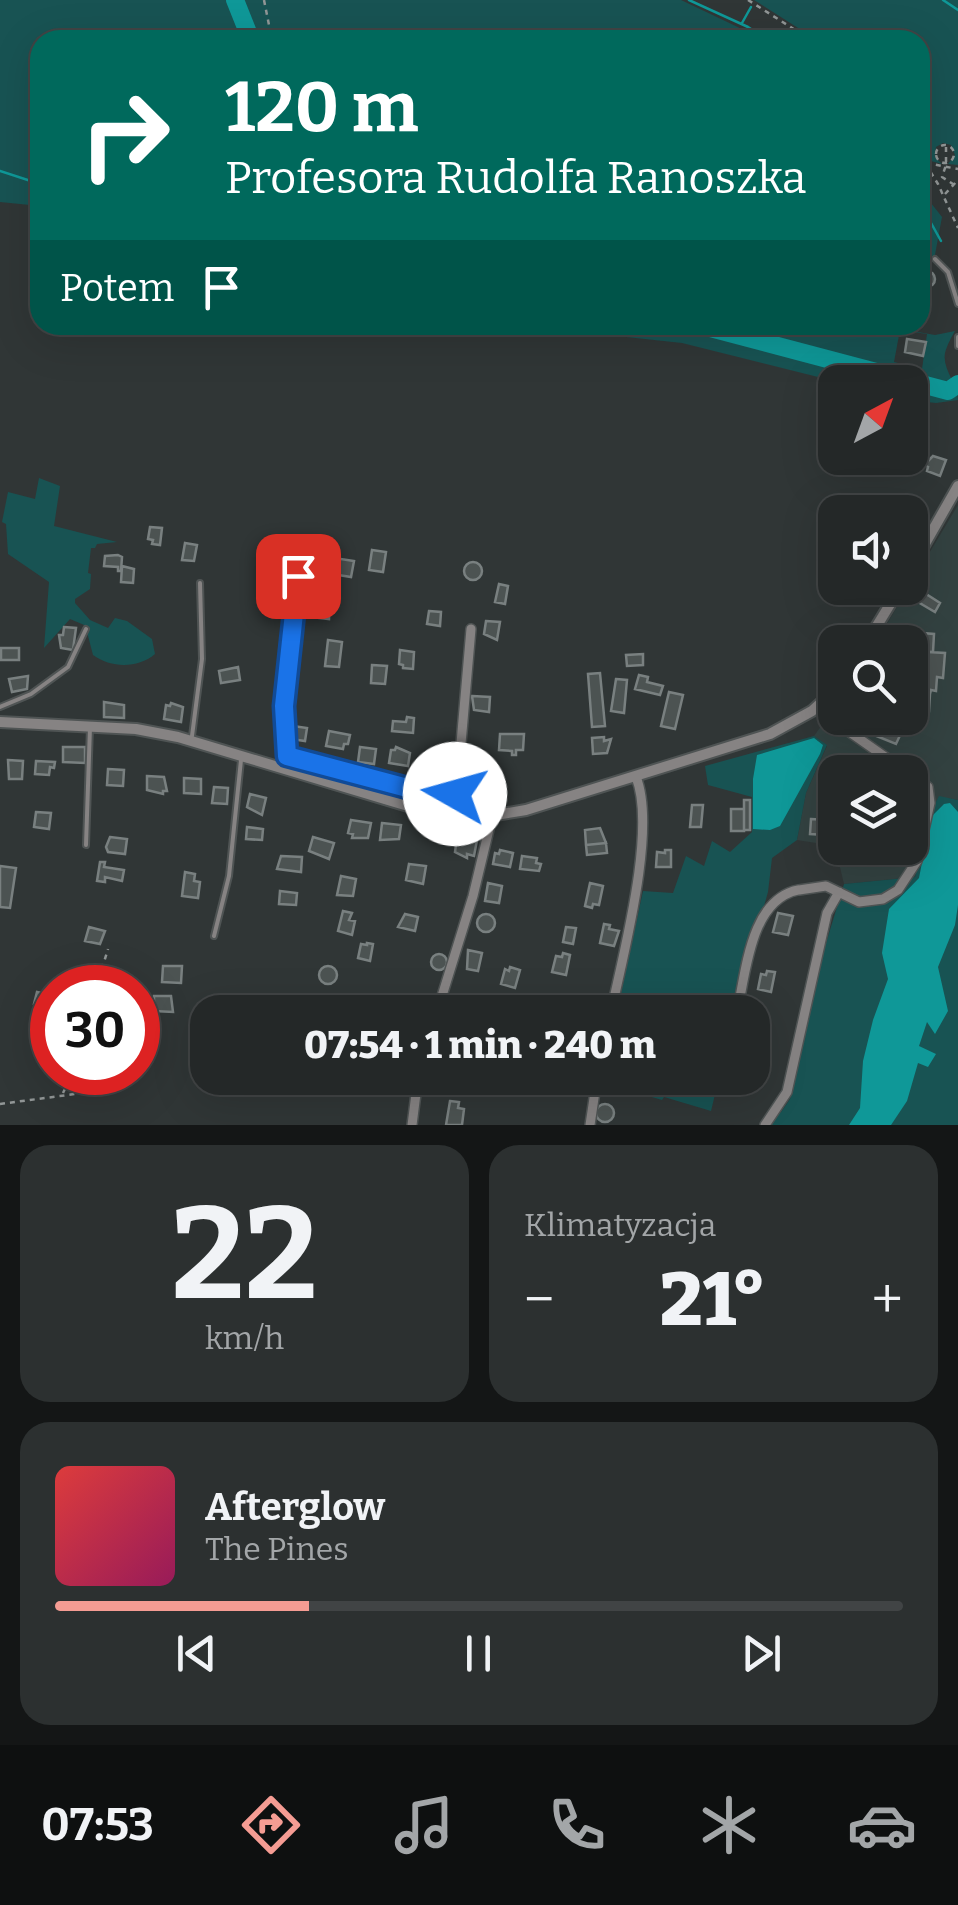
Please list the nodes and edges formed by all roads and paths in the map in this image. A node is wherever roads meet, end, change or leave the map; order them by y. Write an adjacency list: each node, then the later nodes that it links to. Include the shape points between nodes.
1 (264, 0): 3 (path)
2 (748, 0): 4 (path)
3 (270, 30)
4 (795, 30)
5 (930, 162): 6 (path)
6 (946, 164): 6 (path, via 936,156 940,147 953,154); 7 (path); 10 (path, via 942,177)
7 (958, 169)
8 (930, 171): 11 (path)
9 (958, 180): 10 (path)
10 (953, 184): 11 (path)
11 (944, 195): 12 (path)
12 (958, 228)
13 (935, 259): 14 (lane, via 948,272)
14 (958, 304)
15 (958, 337): 16 (lane)
16 (958, 346)
17 (958, 486): 18 (street)
18 (928, 538)
19 (298, 576): 30 (lane, via 284,706)
20 (200, 583): 28 (lane, via 202,658)
21 (86, 629): 24 (lane, via 68,667)
22 (470, 629): 30 (street, via 453,795)
23 (818, 705): 32 (street, via 770,734)
24 (0, 708)
25 (0, 722): 26 (street)
26 (90, 727): 28 (street); 34 (lane)
27 (859, 735): 35 (street, via 923,781 930,796 917,861 898,890 859,902)
28 (191, 741): 29 (street)
29 (242, 756): 31 (street); 36 (lane, via 229,876)
30 (287, 756): 31 (street)
31 (287, 769): 33 (street, via 447,816)
32 (636, 776): 33 (street); 40 (street, via 642,834)
33 (492, 817): 39 (street)
34 (86, 845)
35 (839, 892): 41 (street, via 826,886 798,890 766,910); 49 (street, via 826,912 787,1092)
36 (214, 936)
37 (108, 949): 38 (path)
38 (103, 965)
39 (442, 995)
40 (614, 995)
41 (741, 995)
42 (65, 1095): 45 (path)
43 (416, 1095): 47 (street)
44 (594, 1095): 48 (street)
45 (60, 1096): 46 (path)
46 (0, 1104)
47 (412, 1125)
48 (590, 1125)
49 (764, 1125)

